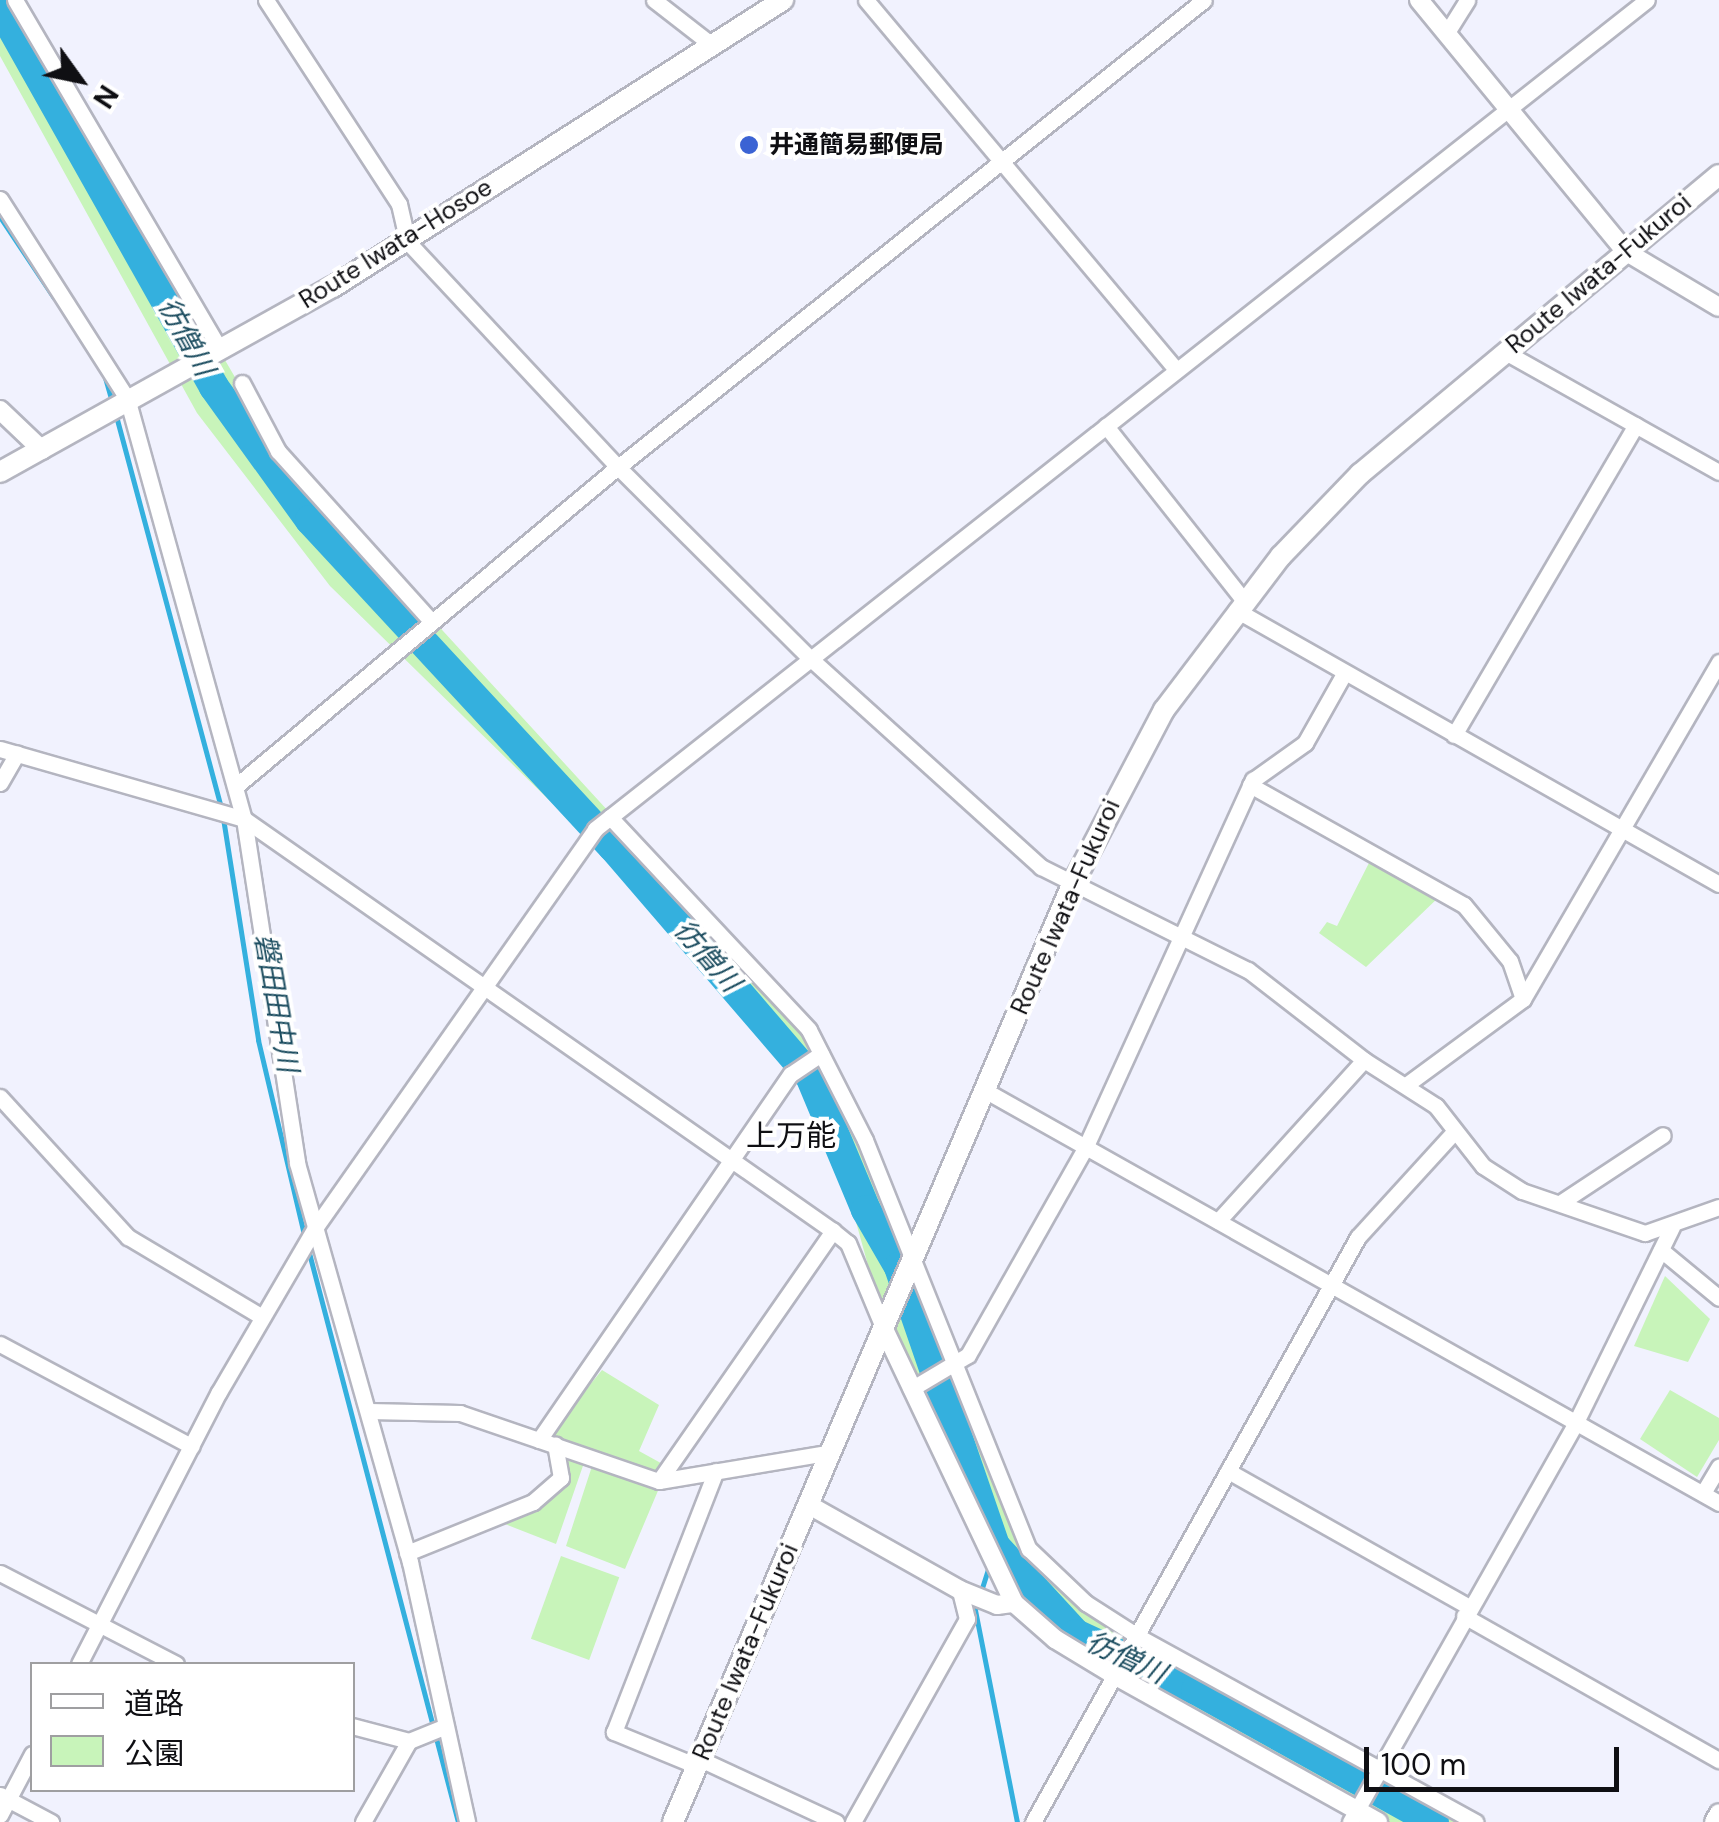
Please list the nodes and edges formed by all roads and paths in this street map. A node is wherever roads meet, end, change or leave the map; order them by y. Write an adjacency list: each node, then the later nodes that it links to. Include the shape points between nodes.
1 (15, 0): 19 (street)
2 (266, 0): 16 (street, via 399,204)
3 (654, 0): 11 (street)
4 (783, 0): 11 (main road, Route Iwata-Hosoe)
5 (866, 0): 13 (street)
6 (1204, 0): 13 (street)
7 (1419, 0): 10 (street)
8 (1467, 0): 10 (street)
9 (1647, 0): 12 (street)
10 (1446, 34): 12 (street)
11 (712, 46): 16 (main road, Route Iwata-Hosoe)
12 (1504, 109): 17 (street); 21 (street)
13 (998, 160): 21 (street); 28 (street)
14 (1719, 175): 17 (main road, Route Iwata-Fukuroi)
15 (0, 199): 23 (street)
16 (408, 242): 19 (main road, Route Iwata-Hosoe); 28 (street)
17 (1625, 251): 18 (street); 20 (main road, Route Iwata-Fukuroi)
18 (1719, 307)
19 (220, 350): 23 (main road, Route Iwata-Hosoe)
20 (1505, 352): 25 (street); 31 (main road, Route Iwata-Fukuroi, via 1360,474)
21 (1176, 370): 26 (street)
22 (242, 384): 32 (street, via 278,451)
23 (127, 398): 27 (main road, Route Iwata-Hosoe); 41 (street)
24 (0, 410): 27 (street)
25 (1636, 425): 30 (street); 36 (street)
26 (1106, 426): 31 (street); 33 (street)
27 (42, 450): 29 (main road, Route Iwata-Hosoe)
28 (618, 467): 32 (street); 33 (street)
29 (0, 472)
30 (1719, 472)
31 (1240, 606): 35 (street); 46 (main road, Route Iwata-Fukuroi, via 1164,710)
32 (432, 622): 41 (street)
33 (812, 660): 42 (street); 46 (street)
34 (1719, 662): 44 (street)
35 (1345, 672): 36 (street); 40 (street, via 1305,743)
36 (1454, 734): 44 (street)
37 (0, 749): 38 (street)
38 (17, 753): 39 (street); 43 (street)
39 (0, 782)
40 (1250, 785): 47 (street); 49 (street, via 1464,906 1510,961)
41 (236, 786): 43 (street)
42 (610, 817): 48 (street); 50 (street, via 809,1030)
43 (244, 819): 48 (street); 62 (street, via 297,1163)
44 (1624, 830): 45 (street); 49 (street)
45 (1719, 884)
46 (1071, 887): 47 (street); 53 (main road, Route Iwata-Fukuroi)
47 (1186, 937): 51 (street, via 1248,970); 57 (street)
48 (481, 986): 58 (street); 62 (street)
49 (1523, 1000): 52 (street)
50 (821, 1054): 58 (street, via 791,1074); 66 (street)
51 (1364, 1060): 52 (street); 61 (street)
52 (1406, 1085): 55 (street, via 1436,1106)
53 (986, 1091): 57 (street); 66 (main road, Route Iwata-Fukuroi)
54 (0, 1097): 69 (street, via 128,1238)
55 (1454, 1132): 59 (street, via 1483,1166 1522,1191); 67 (street, via 1358,1237)
56 (1664, 1134): 59 (street)
57 (1084, 1148): 61 (street); 72 (street)
58 (732, 1161): 64 (street); 76 (street)
59 (1560, 1203): 63 (street, via 1645,1233)
60 (1719, 1206): 63 (street)
61 (1218, 1221): 67 (street)
62 (315, 1228): 69 (street); 74 (street)
63 (1672, 1228): 65 (street)
64 (833, 1232): 70 (street, via 848,1244); 82 (street)
65 (1661, 1250): 68 (street); 75 (street)
66 (912, 1262): 70 (main road, Route Iwata-Fukuroi); 72 (street)
67 (1333, 1286): 75 (street); 80 (street)
68 (1719, 1298)
69 (262, 1316): 77 (street)
70 (887, 1318): 73 (street); 78 (main road, Route Iwata-Fukuroi)
71 (0, 1344): 77 (street)
72 (954, 1368): 73 (street); 92 (street, via 1030,1549 1086,1604)
73 (911, 1389): 89 (street)
74 (369, 1411): 76 (street, via 460,1413); 86 (street)
75 (1577, 1420): 83 (street); 90 (street)
76 (547, 1443): 82 (street); 86 (street, via 561,1478 533,1502)
77 (191, 1446): 91 (street)
78 (832, 1452): 81 (street); 85 (main road, Route Iwata-Fukuroi)
79 (1719, 1466): 83 (street)
80 (1228, 1471): 90 (street); 92 (street)
81 (716, 1472): 82 (street); 101 (street, via 614,1732)
82 (658, 1481)
83 (1702, 1493): 84 (street)
84 (1719, 1502)
85 (809, 1505): 88 (street); 101 (main road, Route Iwata-Fukuroi)
86 (407, 1553): 97 (street)
87 (0, 1572): 91 (street)
88 (960, 1590): 89 (street, via 998,1605); 112 (street, via 966,1618)
89 (1014, 1603): 95 (street, via 1054,1639)
90 (1467, 1611): 100 (street); 102 (street)
91 (100, 1625): 93 (street); 94 (street)
92 (1140, 1638): 95 (street); 102 (street)
93 (80, 1662)
94 (172, 1662)
95 (1116, 1676): 106 (street); 113 (street)
96 (355, 1727): 98 (street)
97 (444, 1727): 98 (street); 109 (street)
98 (408, 1742): 108 (street)
99 (30, 1757): 103 (street)
100 (1719, 1760)
101 (698, 1763): 110 (main road, Route Iwata-Fukuroi); 111 (street)
102 (1379, 1769): 106 (street); 115 (street)
103 (4, 1798): 105 (street); 107 (street)
104 (1719, 1814): 116 (street)
105 (0, 1815)
106 (1353, 1816): 114 (street)
107 (51, 1822)
108 (364, 1822)
109 (467, 1822)
110 (673, 1822)
111 (836, 1822)
112 (853, 1822)
113 (1033, 1822)
114 (1378, 1822)
115 (1476, 1822)
116 (1714, 1822)

